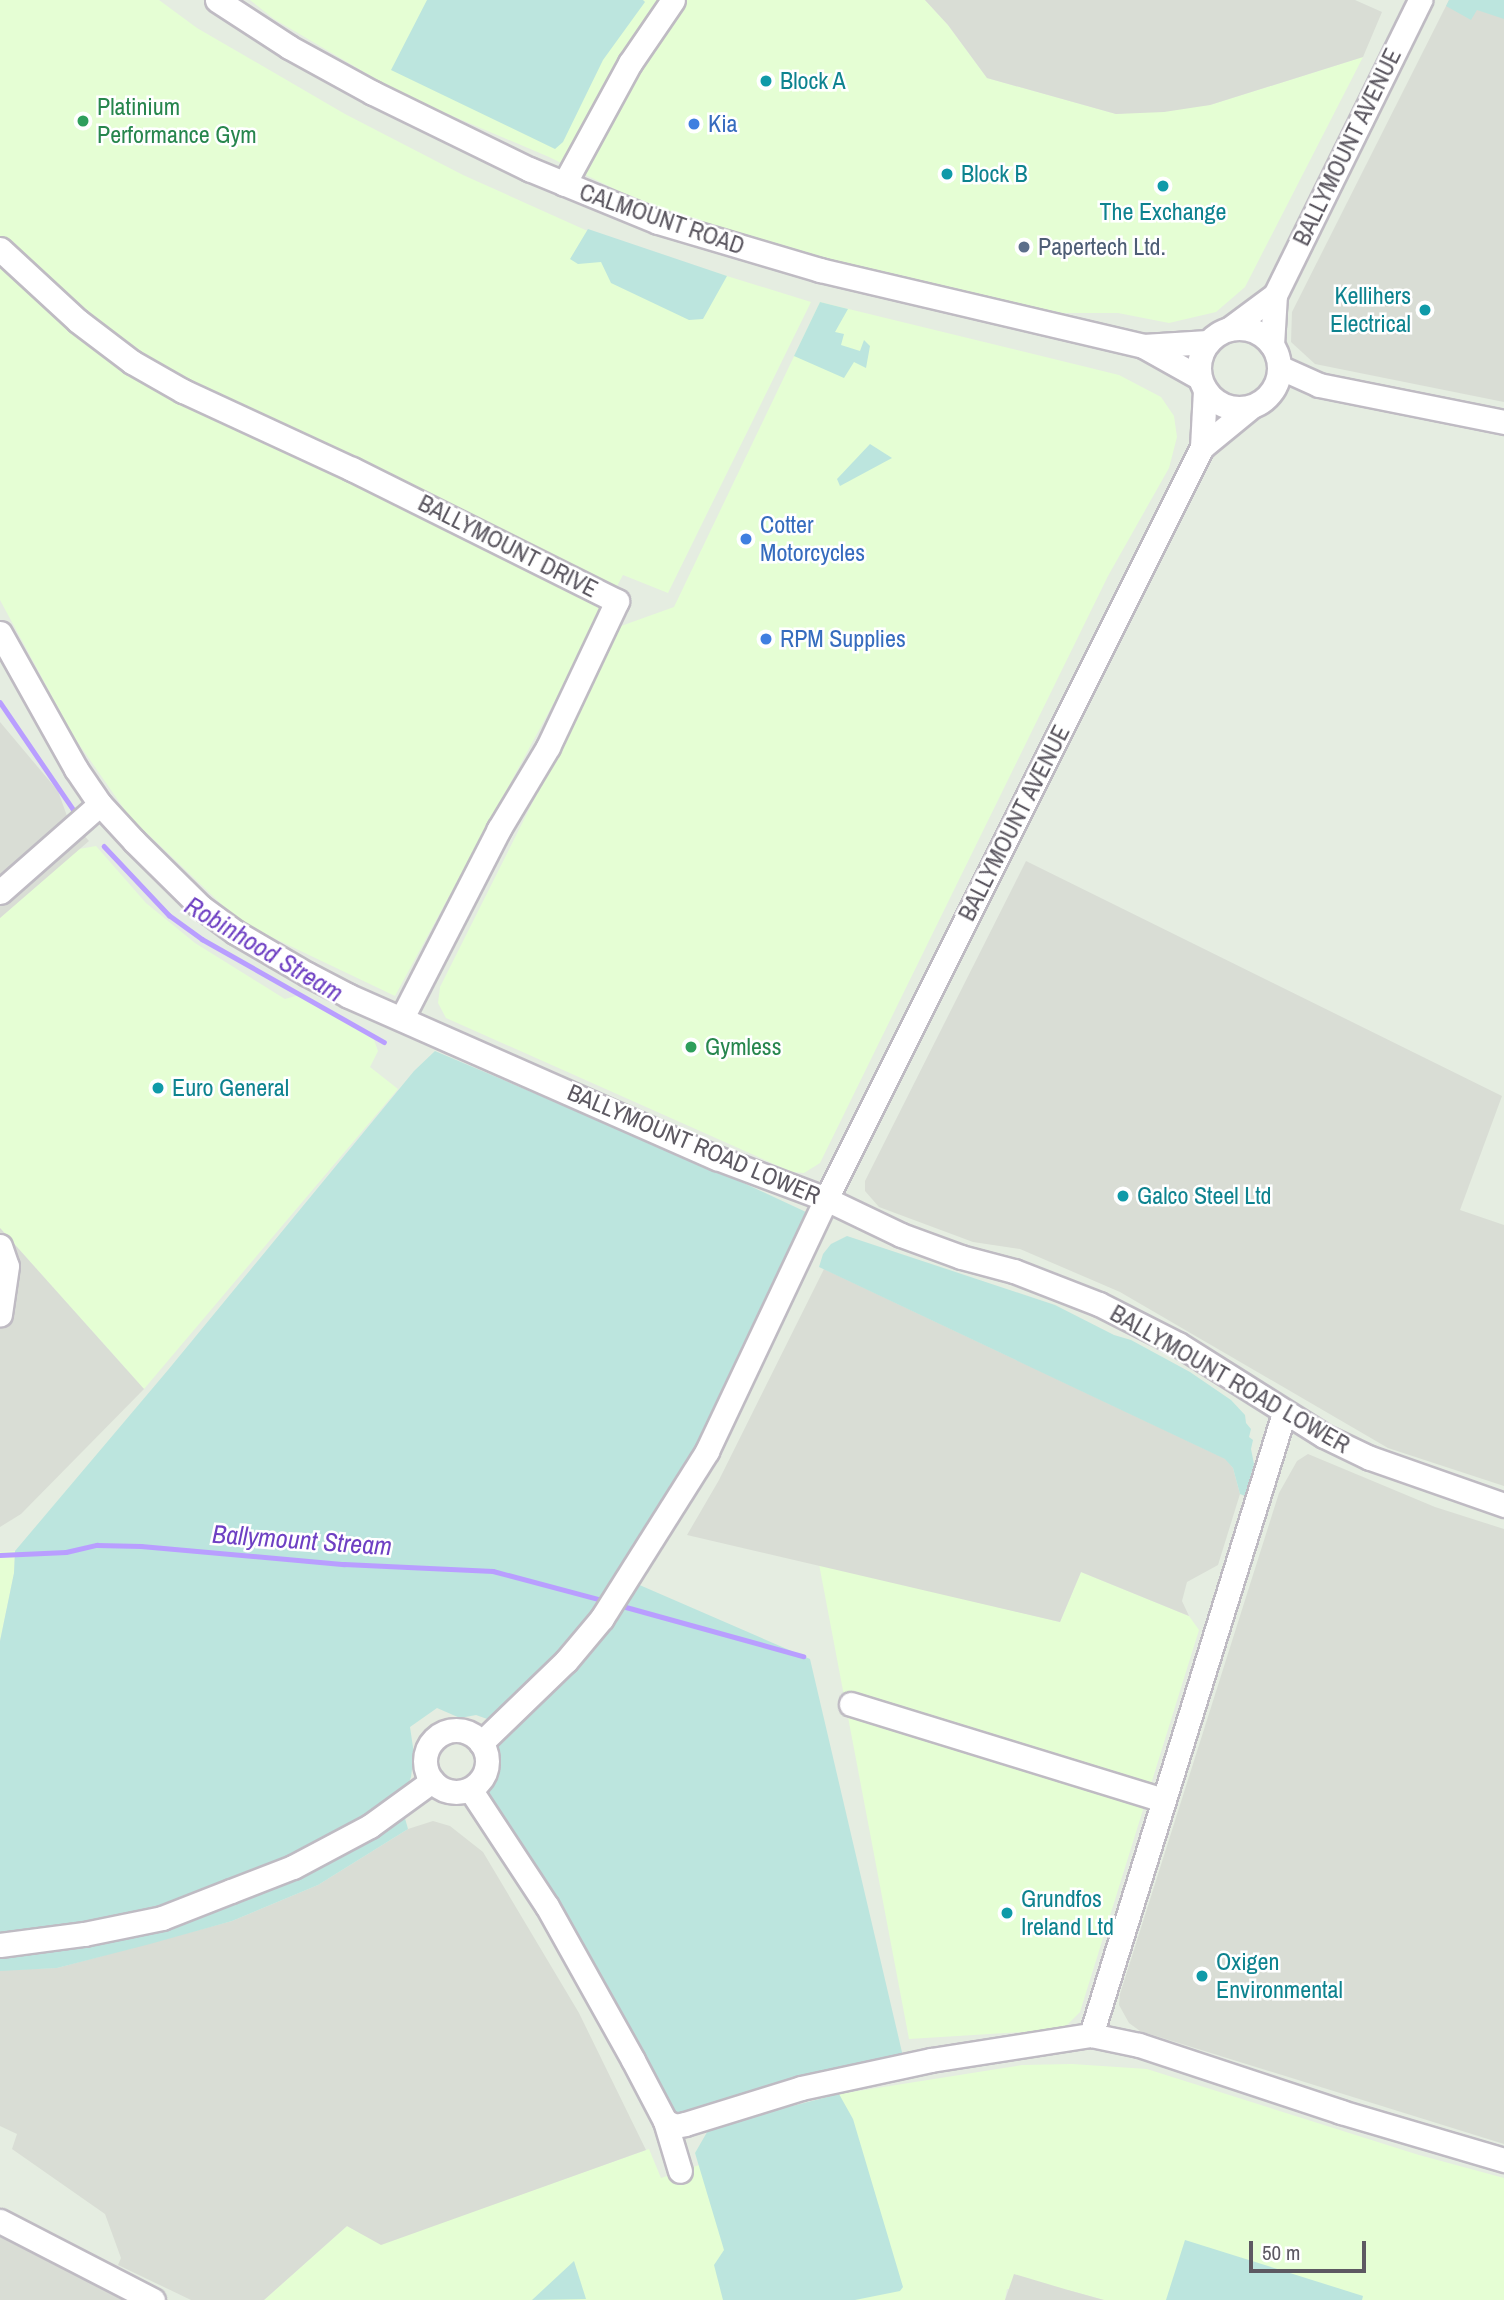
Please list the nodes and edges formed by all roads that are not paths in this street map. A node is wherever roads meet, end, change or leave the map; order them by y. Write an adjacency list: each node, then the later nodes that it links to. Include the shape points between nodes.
1 (217, 0): 4 (street, CALMOUNT ROAD, via 289,47 373,93)
2 (673, 0): 4 (street, via 630,62)
3 (1420, 0): 6 (street, BALLYMOUNT AVENUE)
4 (564, 184): 9 (street, CALMOUNT ROAD, via 658,222 820,270)
5 (0, 249): 20 (street, BALLYMOUNT DRIVE, via 78,321 132,362 617,601 548,747 499,829)
6 (1275, 295): 7 (street, BALLYMOUNT AVENUE); 10 (street, BALLYMOUNT AVENUE)
7 (1229, 329): 8 (street); 10 (street, via 1253,331)
8 (1208, 342): 9 (street, CALMOUNT ROAD); 11 (street, via 1201,353)
9 (1143, 346): 11 (street, CALMOUNT ROAD)
10 (1276, 356): 12 (street); 13 (street)
11 (1202, 384): 14 (street, via 1225,407); 16 (street, BALLYMOUNT AVENUE)
12 (1319, 385): 13 (street); 15 (street)
13 (1272, 391): 14 (street)
14 (1251, 407): 16 (street, BALLYMOUNT AVENUE)
15 (1504, 422)
16 (1202, 447): 21 (street, BALLYMOUNT AVENUE)
17 (0, 633): 18 (street, BALLYMOUNT ROAD LOWER)
18 (100, 804): 19 (street); 20 (street, BALLYMOUNT ROAD LOWER, via 170,880 235,932 349,996)
19 (0, 892)
20 (402, 1018): 21 (street, BALLYMOUNT ROAD LOWER, via 717,1158)
21 (826, 1199): 24 (street, BALLYMOUNT ROAD LOWER, via 901,1235 1099,1304 1178,1344); 27 (street, BALLYMOUNT AVENUE, via 707,1451 644,1556 566,1661)
22 (0, 1246): 23 (street, via 6,1266)
23 (0, 1314)
24 (1284, 1413): 25 (street, BALLYMOUNT ROAD LOWER, via 1370,1458); 30 (street)
25 (1504, 1505)
26 (851, 1704): 30 (street)
27 (481, 1743): 28 (street, via 461,1730 439,1735 425,1754); 29 (street, via 487,1764)
28 (432, 1781): 29 (street, via 449,1791); 31 (street, via 370,1826 293,1867 232,1891 162,1917)
29 (470, 1788): 33 (street, via 547,1906)
30 (1164, 1800): 32 (street)
31 (0, 1945)
32 (1091, 2035): 33 (street, via 931,2060 801,2088 685,2124); 34 (street, via 1139,2045 1340,2112)
33 (665, 2121): 35 (street)
34 (1504, 2160)
35 (680, 2171)
36 (0, 2221): 37 (street)
37 (153, 2300)

